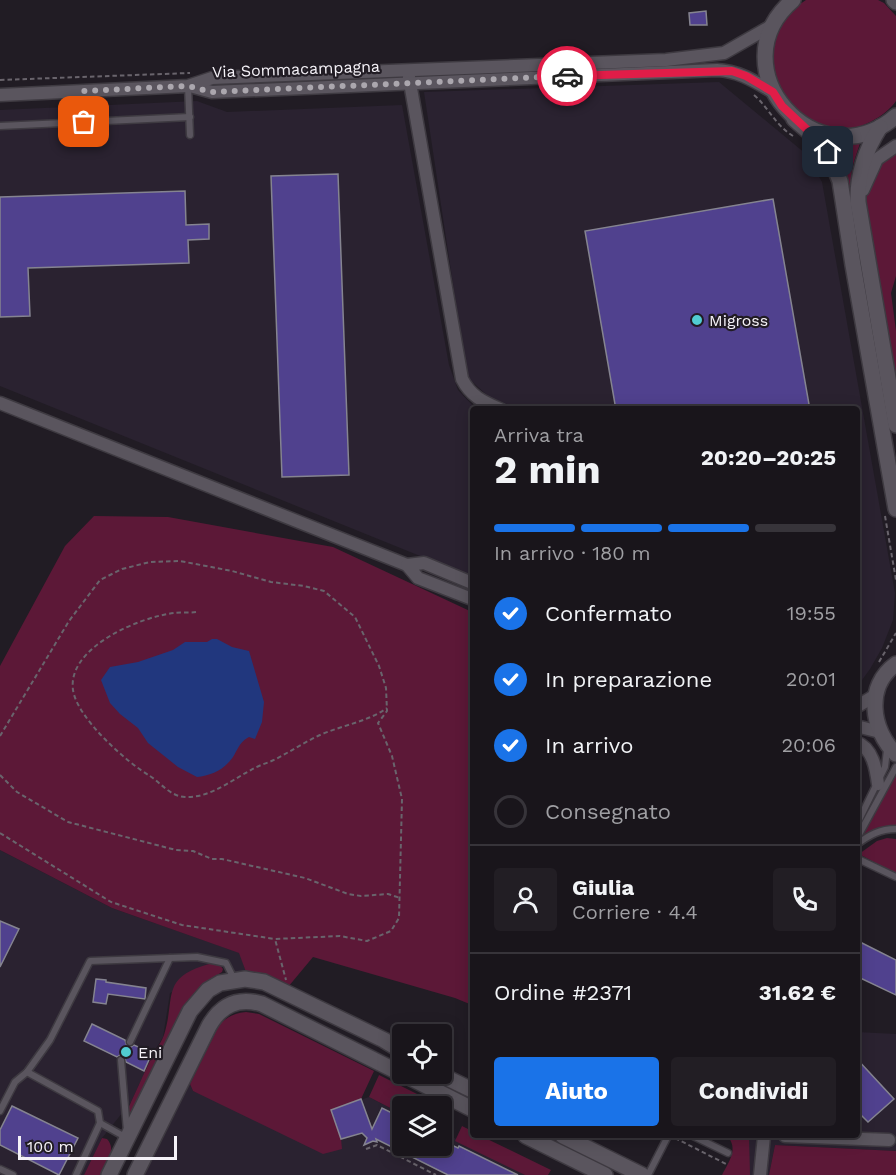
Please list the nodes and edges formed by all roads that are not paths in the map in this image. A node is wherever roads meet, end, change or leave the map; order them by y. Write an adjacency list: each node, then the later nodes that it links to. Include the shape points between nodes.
1 (794, 0): 2 (street, Via Sommacampagna)
2 (773, 25): 3 (street, Via Sommacampagna, via 735,48 712,55); 7 (street, Via Sommacampagna, via 765,58)
3 (408, 70): 4 (street); 5 (street, Via Sommacampagna, via 212,78)
4 (410, 83): 5 (street, Via Sommacampagna, via 212,92); 7 (street, Via Sommacampagna, via 717,70 746,76); 18 (street, via 462,379 477,398)
5 (188, 86): 6 (street); 9 (lane)
6 (83, 91): 8 (street); 12 (lane)
7 (773, 92): 10 (street, Via Sommacampagna)
8 (0, 95)
9 (190, 117): 12 (lane); 14 (lane)
10 (794, 119): 11 (street, Via Sommacampagna, via 809,129 845,136 863,134); 20 (street, Via Sommacampagna, via 828,152 840,181)
11 (890, 121): 16 (street, Via Sommacampagna, via 868,147 861,165)
12 (84, 122): 13 (lane)
13 (0, 126)
14 (190, 135)
15 (896, 146): 16 (street, via 877,159)
16 (858, 202): 19 (street, Via Sommacampagna)
17 (0, 403): 21 (street)
18 (494, 406)
19 (896, 425)
20 (890, 509)
21 (407, 565): 22 (street, via 424,563); 23 (street, via 418,578)
22 (470, 582)
23 (470, 598)
24 (895, 663): 25 (street)
25 (876, 695): 26 (street); 28 (street)
26 (860, 705)
27 (860, 728): 28 (street)
28 (882, 736): 30 (street); 32 (lane, via 887,756)
29 (860, 743): 32 (street, via 872,757)
30 (896, 754)
31 (896, 767): 35 (lane)
32 (878, 784): 33 (lane)
33 (860, 818)
34 (896, 829): 36 (lane, via 885,829)
35 (860, 835)
36 (860, 841)
37 (860, 860): 38 (lane)
38 (896, 877)
39 (170, 958): 40 (lane, via 197,957 226,963); 41 (lane); 45 (lane, via 90,961 50,1040)
40 (235, 980): 42 (street, via 264,982 282,989); 53 (street, via 220,982 208,990 190,1011)
41 (130, 1042)
42 (392, 1045)
43 (121, 1060): 53 (lane)
44 (392, 1069): 49 (street, via 262,1004 240,1001 213,1018)
45 (27, 1072): 51 (lane, via 15,1082); 52 (lane, via 98,1111)
46 (452, 1080): 48 (street)
47 (422, 1084): 50 (street)
48 (470, 1089)
49 (176, 1093): 63 (street, via 167,1090 158,1096 140,1132); 67 (street)
50 (470, 1108)
51 (0, 1111)
52 (100, 1123): 53 (lane); 66 (lane)
53 (127, 1138): 63 (street)
54 (530, 1138): 64 (street)
55 (567, 1138): 68 (street)
56 (670, 1138): 69 (lane)
57 (697, 1138): 61 (lane)
58 (764, 1138): 70 (street)
59 (836, 1138): 60 (street)
60 (889, 1140)
61 (728, 1153)
62 (0, 1169): 65 (lane)
63 (111, 1171)
64 (603, 1174)
65 (13, 1175)
66 (76, 1175)
67 (135, 1175)
68 (642, 1175)
69 (648, 1175)
70 (760, 1175)

